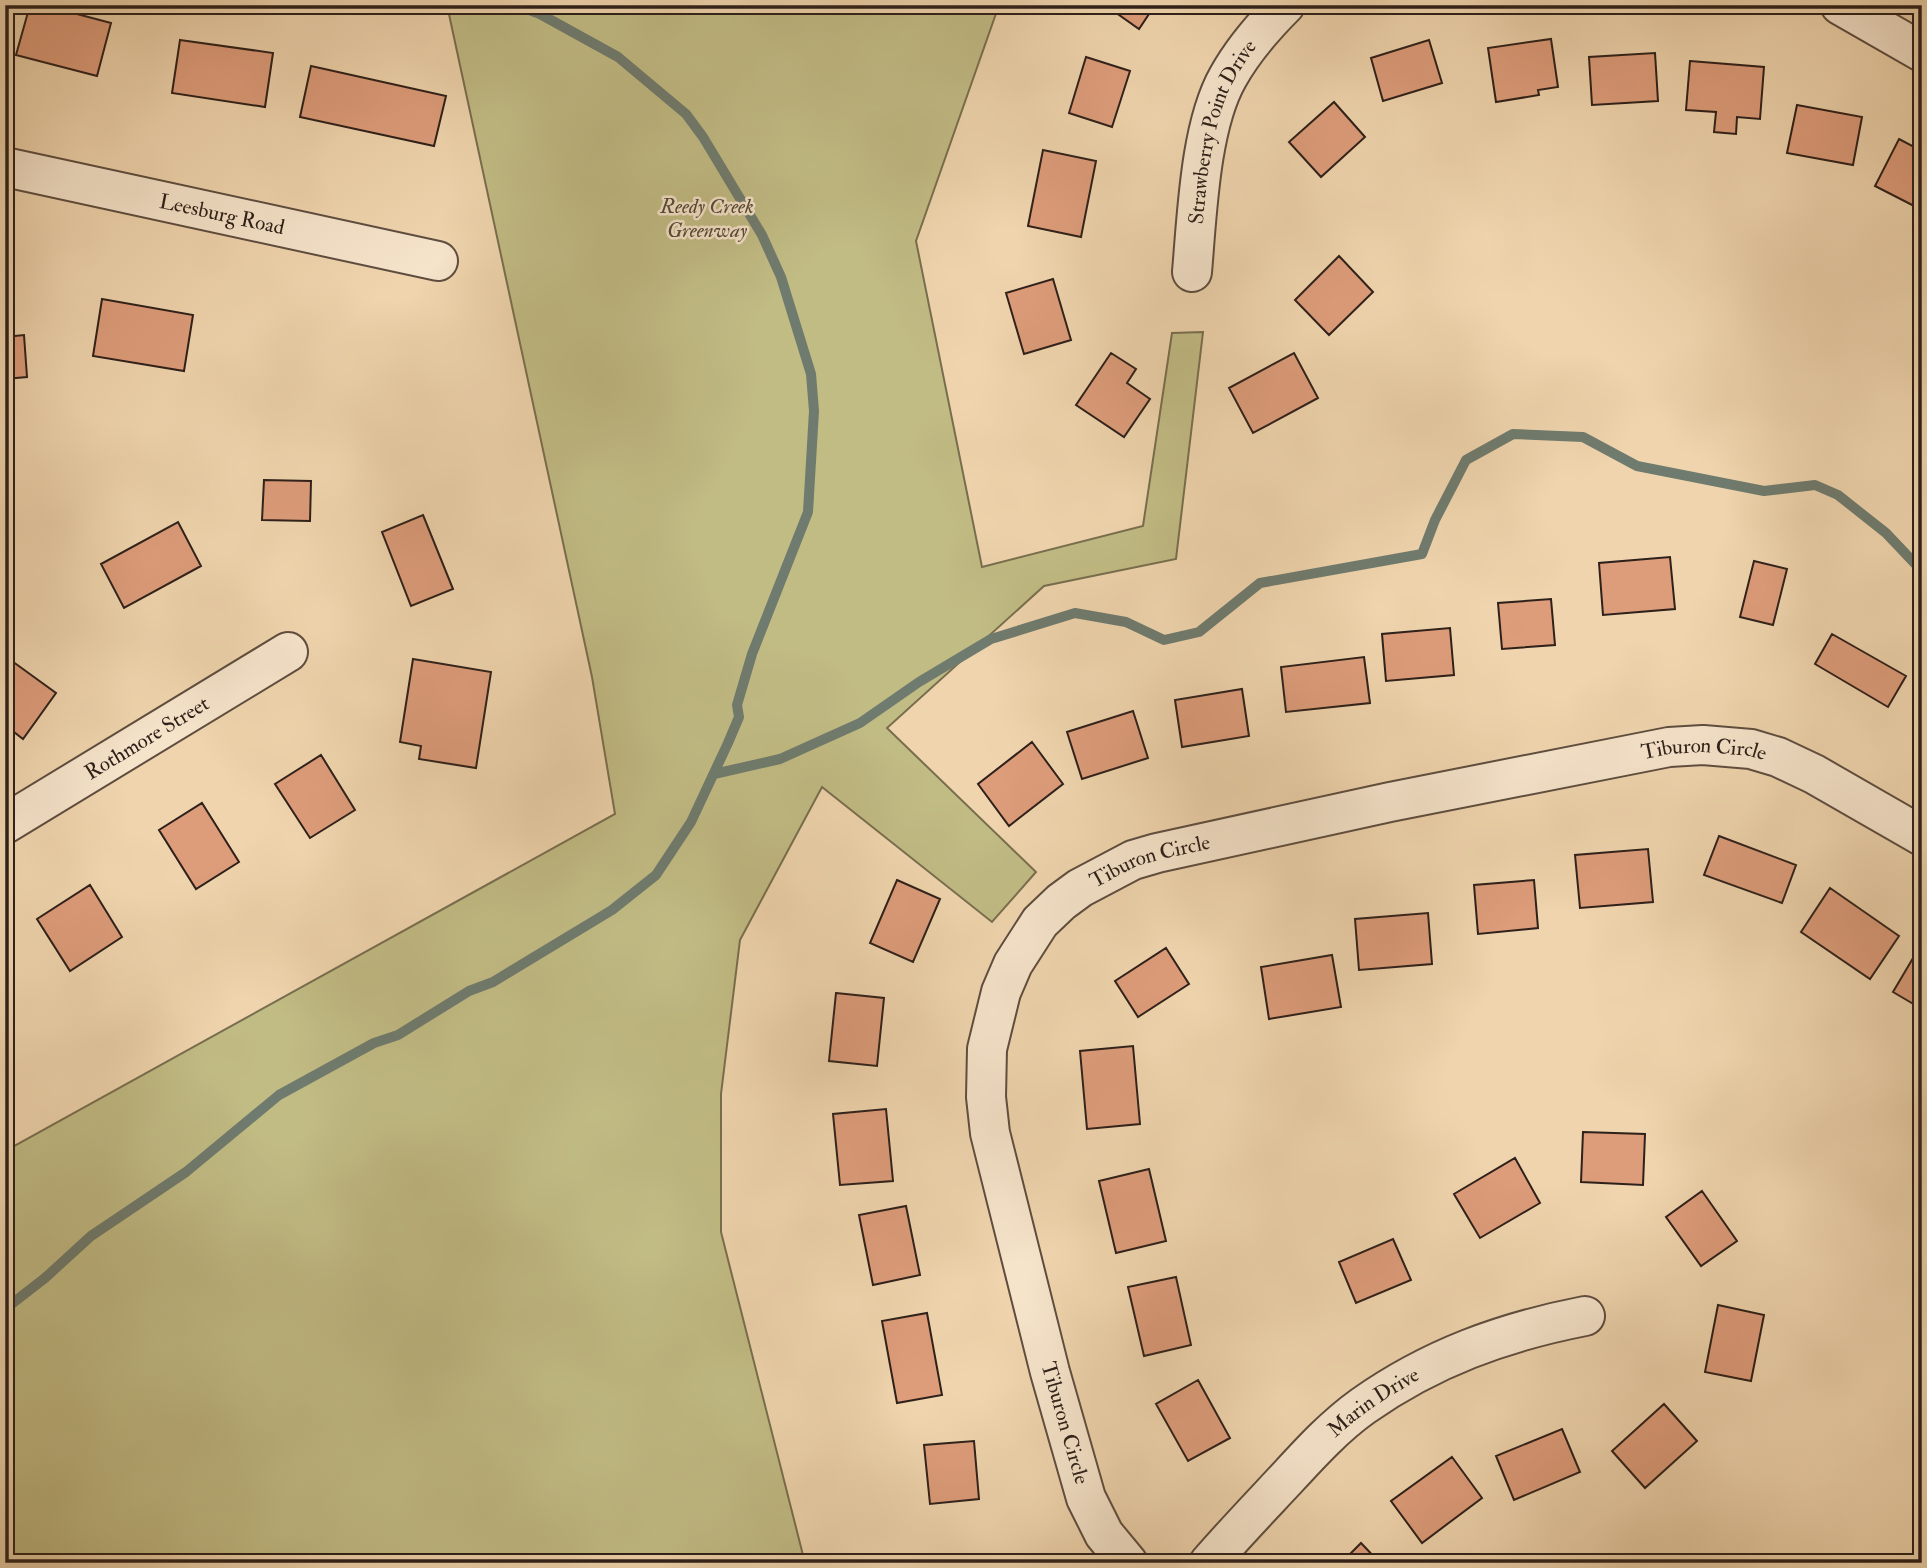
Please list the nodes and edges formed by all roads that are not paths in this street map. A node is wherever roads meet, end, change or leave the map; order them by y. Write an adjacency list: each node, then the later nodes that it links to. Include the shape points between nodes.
1 (1285, 5): 6 (street, Strawberry Point Drive, via 1254,37 1217,99 1198,204)
2 (1840, 5): 3 (street)
3 (1922, 52)
4 (5, 167): 5 (street, Leesburg Road)
5 (438, 261)
6 (1192, 272)
7 (288, 652): 8 (street, Rothmore Street)
8 (5, 824)
9 (1922, 836): 11 (street, Tiburon Circle, via 1777,757 1726,746 1669,747 1157,853 1105,873 1061,902 1025,943 1001,992 987,1049 986,1097 993,1146 1086,1498 1104,1534)
10 (1585, 1316): 12 (street, Marin Drive, via 1538,1325 1458,1352 1423,1368 1362,1407 1327,1436)
11 (1128, 1563)
12 (1209, 1563)

